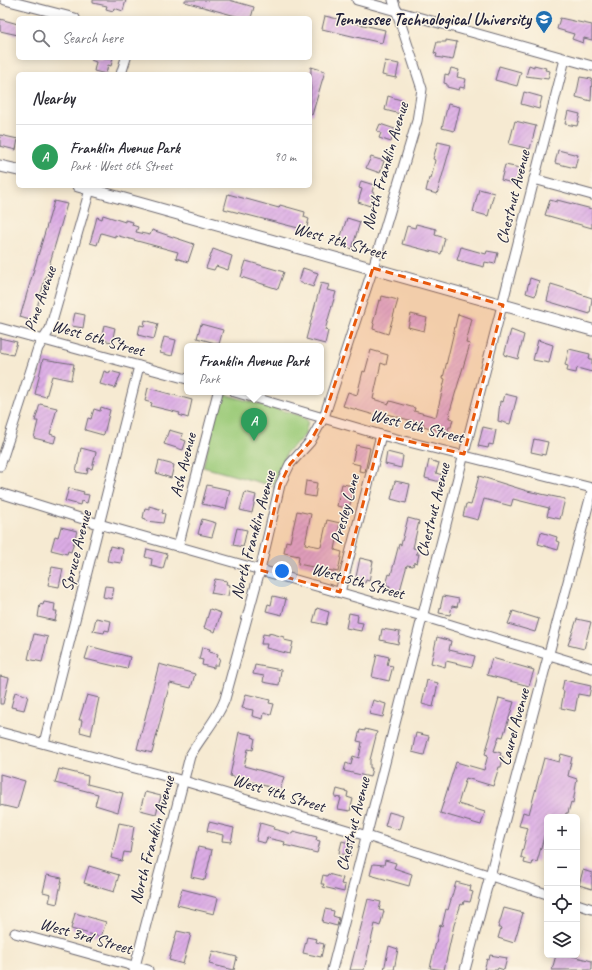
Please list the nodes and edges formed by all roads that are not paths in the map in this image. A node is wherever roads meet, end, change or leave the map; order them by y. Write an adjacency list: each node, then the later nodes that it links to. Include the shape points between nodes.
1 (5, 0): 5 (street)
2 (357, 0): 4 (street)
3 (393, 0): 4 (street, North Franklin Avenue)
4 (397, 11): 6 (street); 15 (street, North Franklin Avenue, via 422,89 417,121)
5 (66, 16)
6 (565, 59): 8 (street); 12 (street, Chestnut Avenue)
7 (125, 60): 9 (street)
8 (592, 66)
9 (122, 72)
10 (0, 166): 11 (street)
11 (16, 170)
12 (534, 179): 14 (street); 16 (street, Chestnut Avenue)
13 (91, 188): 15 (street, West 7th Street); 19 (street, Pine Avenue, via 50,329)
14 (592, 195)
15 (373, 268): 16 (street, West 7th Street); 24 (street, North Franklin Avenue)
16 (503, 305): 18 (street, West 7th Street); 26 (street, Chestnut Avenue)
17 (0, 328): 19 (street, West 6th Street)
18 (592, 330)
19 (44, 340): 20 (street, West 6th Street); 27 (street, Pine Avenue, via 38,348)
20 (139, 366): 21 (street, West 6th Street); 31 (street, Spruce Avenue)
21 (184, 378)
22 (217, 395): 32 (street, Ash Avenue)
23 (246, 395): 24 (street, West 6th Street)
24 (324, 417): 25 (street, West 6th Street); 33 (street, North Franklin Avenue, via 310,442 290,464 280,485)
25 (381, 434): 26 (street, West 6th Street); 34 (street, Presley Lane)
26 (464, 454): 28 (street, West 6th Street); 35 (street, Chestnut Avenue)
27 (0, 466)
28 (592, 488)
29 (592, 491): 36 (street, Laurel Avenue)
30 (0, 493): 31 (street, West 5th Street)
31 (99, 524): 32 (street, West 5th Street); 39 (street, Spruce Avenue)
32 (178, 547): 33 (street, West 5th Street)
33 (260, 570): 34 (street, West 5th Street); 40 (street, North Franklin Avenue, via 221,711 190,756)
34 (340, 592): 35 (street, West 5th Street)
35 (422, 616): 36 (street, West 5th Street); 41 (street, Chestnut Avenue)
36 (550, 655): 37 (street, West 5th Street); 42 (street, Laurel Avenue)
37 (592, 668)
38 (0, 732): 39 (street, West 4th Street)
39 (44, 743): 40 (street, West 4th Street)
40 (184, 781): 41 (street, West 4th Street); 47 (street, North Franklin Avenue)
41 (366, 836): 42 (street, West 4th Street); 49 (street, Chestnut Avenue)
42 (490, 875): 43 (street, West 4th Street); 50 (street, Laurel Avenue)
43 (544, 893)
44 (580, 905): 45 (street)
45 (592, 909)
46 (15, 933): 47 (street, West 3rd Street)
47 (135, 968): 48 (street, West 3rd Street)
48 (148, 970)
49 (332, 970)
50 (465, 970)

